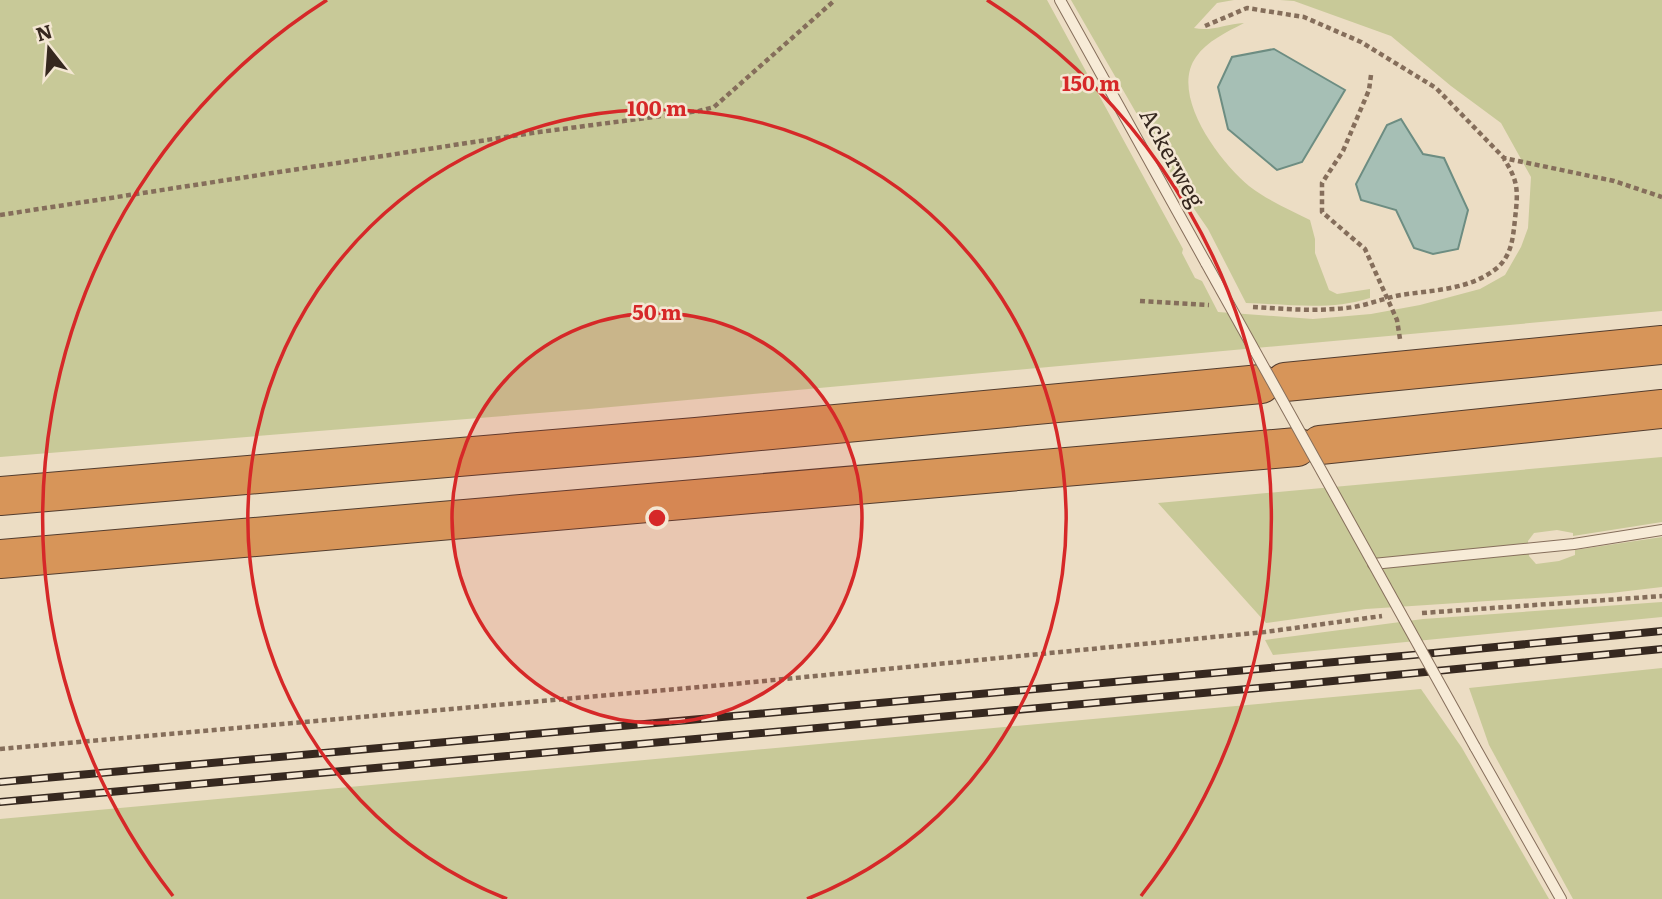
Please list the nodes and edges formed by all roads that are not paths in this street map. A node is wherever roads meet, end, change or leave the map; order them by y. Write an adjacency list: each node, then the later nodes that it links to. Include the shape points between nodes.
1 (1060, 0): 7 (lane, Ackerweg, bridge)
2 (1662, 345): 4 (highway, via 846,423)
3 (1662, 409): 6 (highway, via 1308,446)
4 (0, 496)
5 (1662, 530): 7 (lane, via 1574,544)
6 (0, 559)
7 (1373, 564): 8 (lane, Ackerweg, bridge)
8 (1561, 899)

